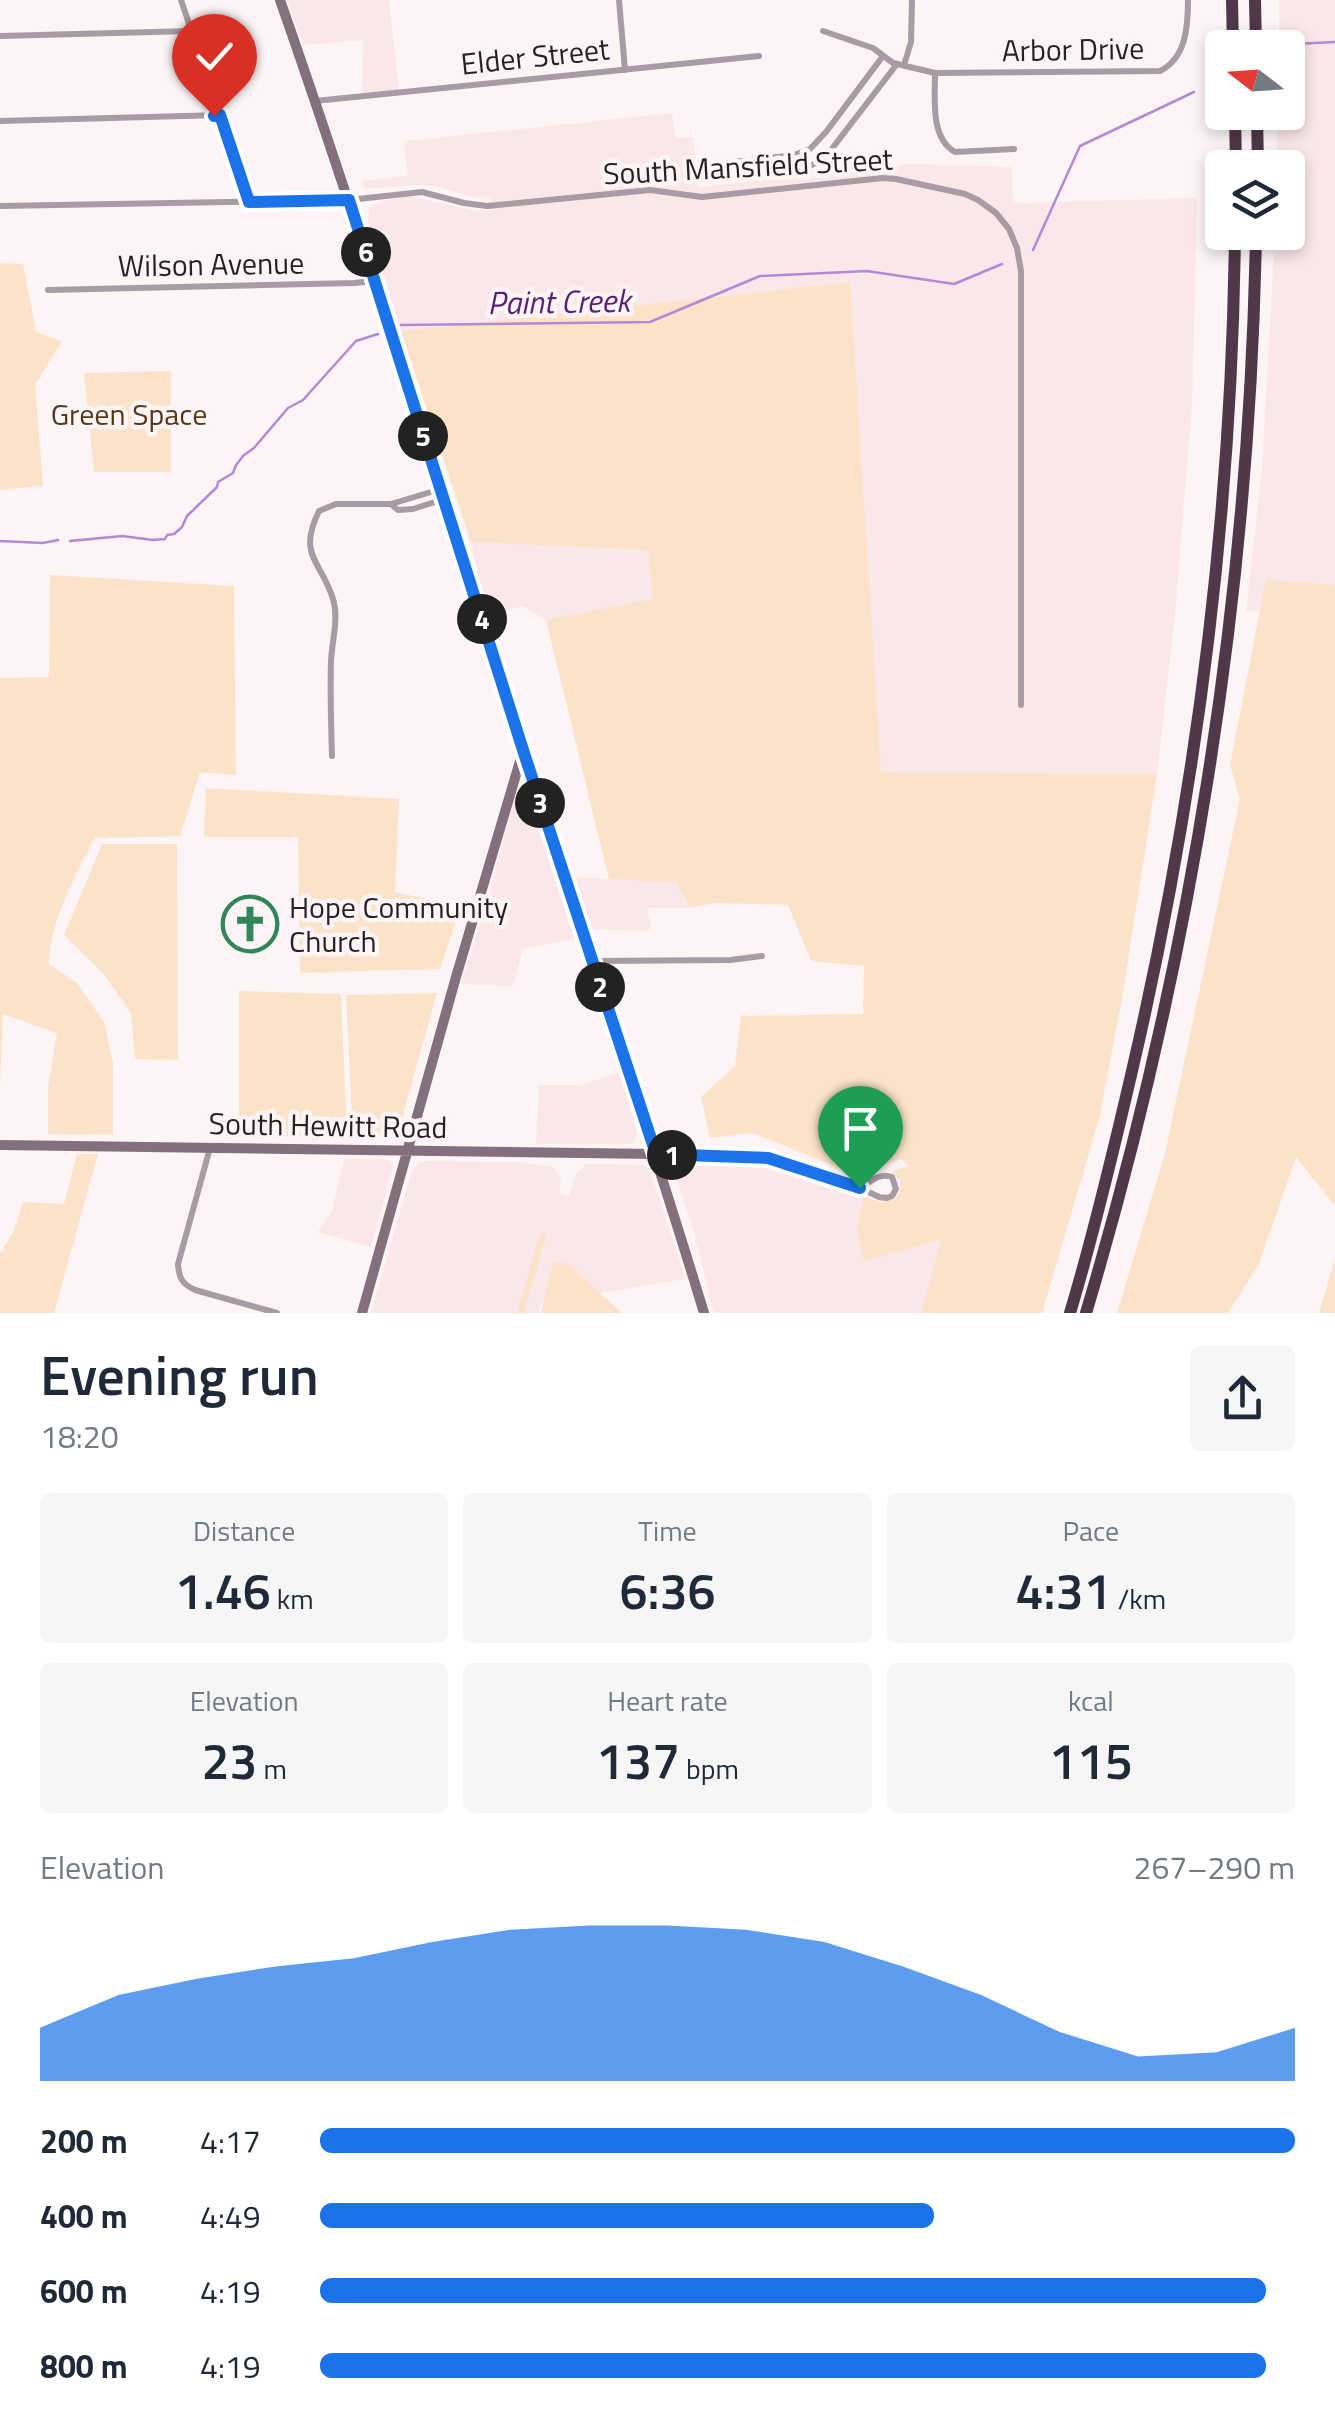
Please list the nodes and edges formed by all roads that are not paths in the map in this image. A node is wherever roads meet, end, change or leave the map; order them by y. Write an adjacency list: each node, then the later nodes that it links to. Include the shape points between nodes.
1 (181, 0): 10 (street)
2 (280, 0): 18 (main road)
3 (618, 0): 16 (street)
4 (912, 0): 15 (street, via 910,42)
5 (1188, 0): 17 (street, Arbor Drive, via 1188,30 1171,65 1160,71)
6 (1232, 0): 8 (highway)
7 (1255, 0): 9 (highway)
8 (1233, 30)
9 (1256, 30)
10 (191, 31): 12 (street); 19 (street)
11 (823, 31): 14 (street)
12 (0, 36)
13 (759, 56): 16 (street, Elder Street)
14 (884, 56): 15 (street); 15 (street, via 810,149 716,164 716,175 801,170 824,159)
15 (900, 64): 17 (street)
16 (625, 70): 18 (street, Elder Street)
17 (934, 74): 21 (street, via 934,112 948,149)
18 (315, 101): 22 (main road)
19 (220, 115): 20 (street); 23 (street)
20 (0, 121)
21 (1014, 150)
22 (349, 200): 23 (street, South Mansfield Street); 27 (main road); 30 (street, South Mansfield Street, via 422,192 488,206 650,190 702,197 883,178 965,194 996,213 1009,229 1020,270)
23 (249, 202): 24 (street, South Mansfield Street)
24 (0, 206)
25 (1235, 250): 43 (highway, via 1218,556 1194,759 1146,1014)
26 (1255, 250): 44 (highway, via 1240,522 1198,838 1158,1033)
27 (374, 281): 28 (street, Wilson Avenue); 29 (main road)
28 (48, 290)
29 (442, 494): 31 (main road); 32 (street, via 391,504 336,504 319,511 311,528 313,560 335,618)
30 (1022, 705)
31 (523, 750): 34 (main road); 37 (main road)
32 (332, 756)
33 (762, 956): 34 (street)
34 (591, 961): 38 (main road)
35 (0, 1145): 36 (main road, South Hewitt Road)
36 (210, 1148): 37 (main road, South Hewitt Road); 40 (street, via 178,1264 180,1280)
37 (407, 1150): 38 (main road, South Hewitt Road); 41 (main road)
38 (656, 1154): 39 (street, via 768,1158); 42 (main road)
39 (860, 1188): 39 (street, via 886,1198 896,1189 886,1175)
40 (276, 1313)
41 (362, 1313)
42 (704, 1313)
43 (1067, 1313)
44 (1086, 1313)

